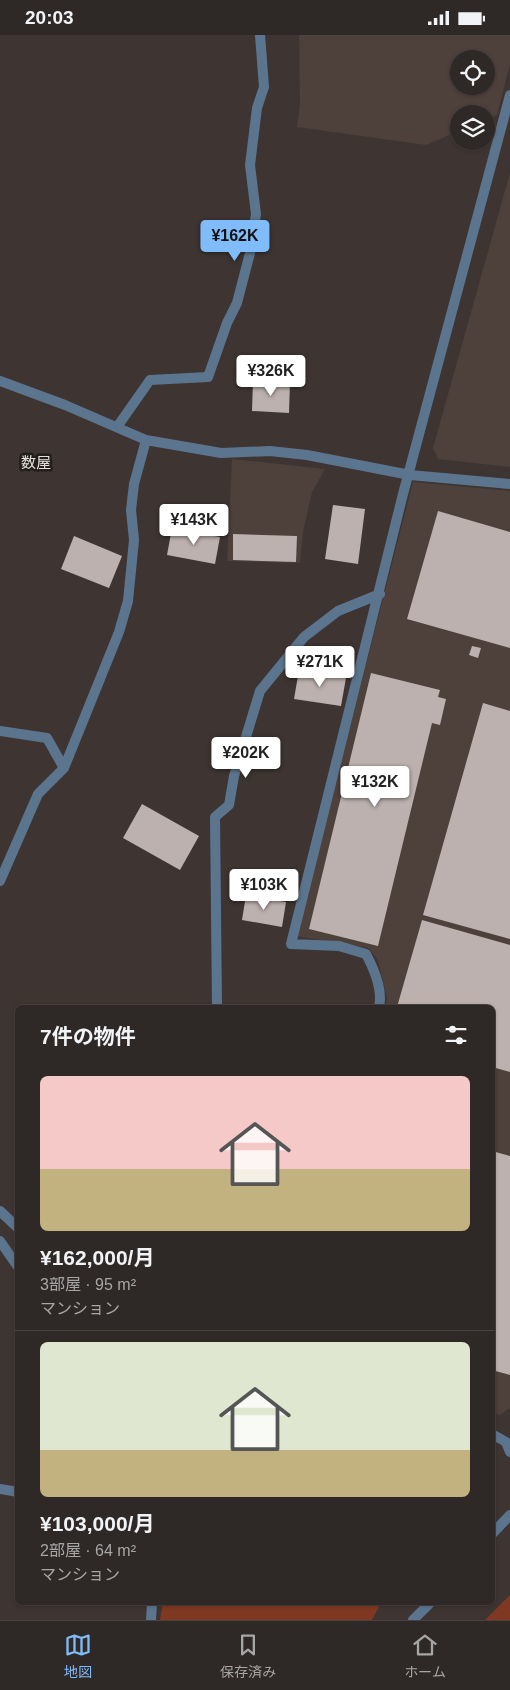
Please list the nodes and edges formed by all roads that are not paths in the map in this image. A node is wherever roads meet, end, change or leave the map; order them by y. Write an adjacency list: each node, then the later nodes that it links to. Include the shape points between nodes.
1 (260, 35): 4 (street, via 264,87 257,108 250,165 256,214 237,303 208,377 150,379)
2 (510, 95): 6 (street)
3 (0, 381): 4 (street)
4 (117, 427): 5 (street)
5 (146, 440): 6 (street, via 222,453 270,451 307,455); 10 (street, via 134,484 131,510 134,540 128,601 119,632)
6 (410, 475): 7 (street); 8 (street)
7 (510, 483)
8 (380, 594): 12 (street, via 338,611 304,637 260,691 228,805 215,817); 13 (street, via 291,944 339,946 366,954 374,969)
9 (0, 731): 10 (street, via 47,738)
10 (64, 768): 11 (street, via 38,794)
11 (0, 881)
12 (217, 1005)
13 (380, 1005)
14 (0, 1211): 15 (street)
15 (15, 1225)
16 (0, 1241): 17 (street)
17 (15, 1263)
18 (495, 1436): 19 (street, via 506,1442)
19 (510, 1452)
20 (0, 1489): 21 (street)
21 (15, 1492)
22 (510, 1515): 23 (street)
23 (495, 1531)
24 (152, 1605): 26 (street)
25 (428, 1605): 27 (street)
26 (150, 1620)
27 (413, 1620)

